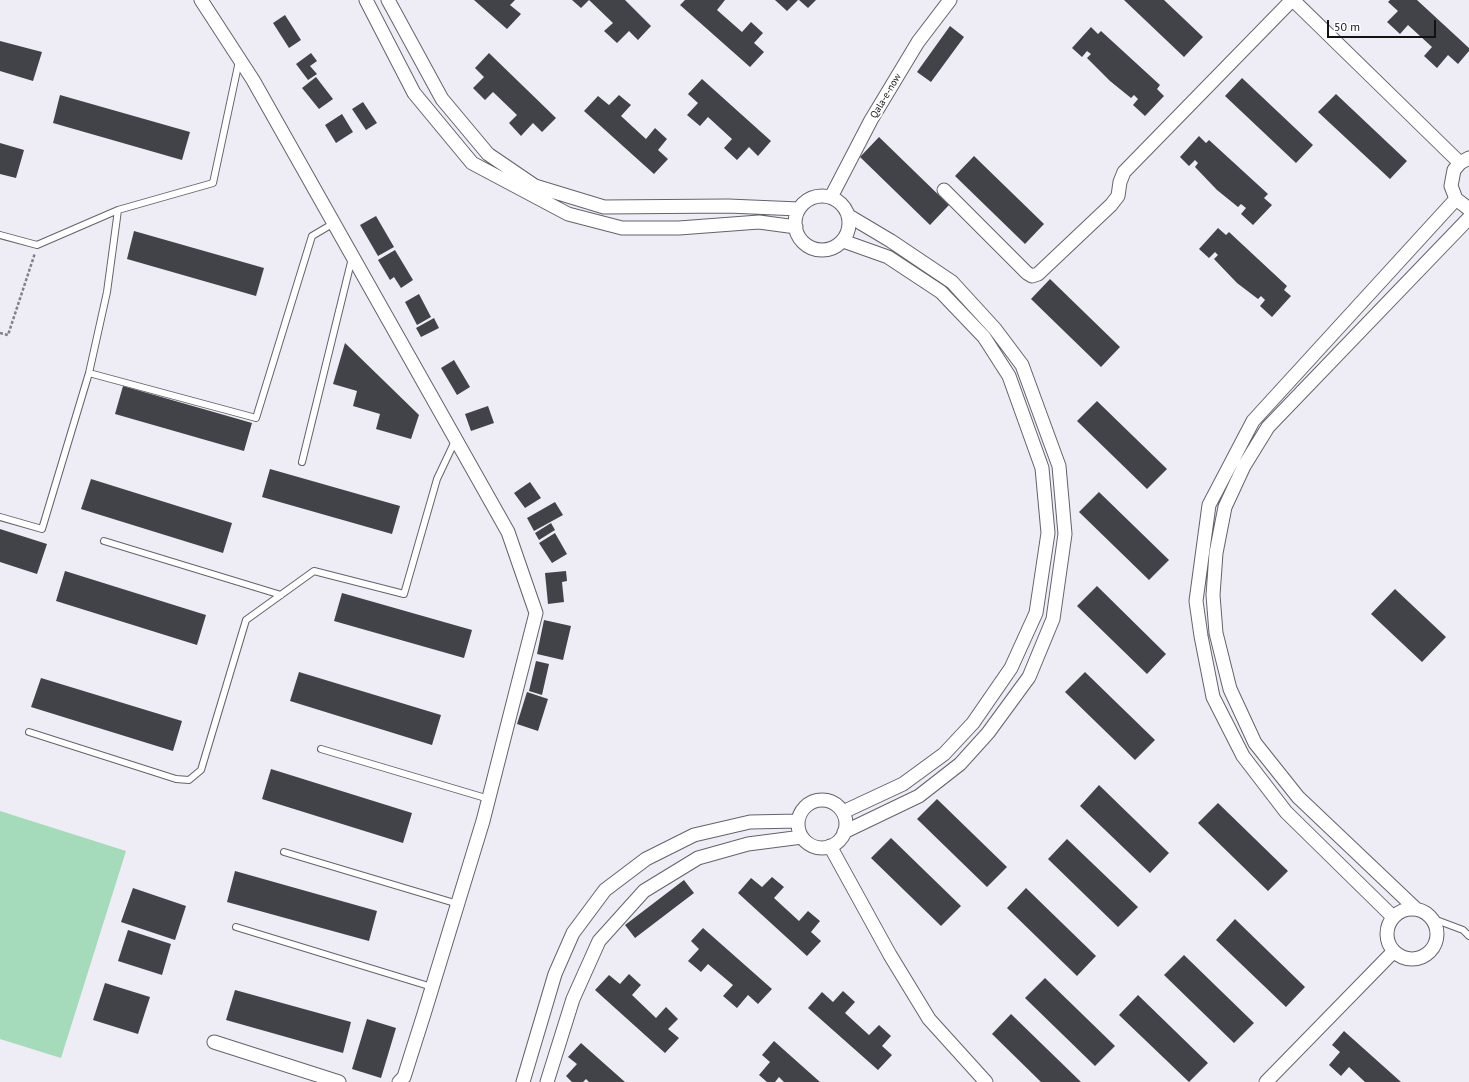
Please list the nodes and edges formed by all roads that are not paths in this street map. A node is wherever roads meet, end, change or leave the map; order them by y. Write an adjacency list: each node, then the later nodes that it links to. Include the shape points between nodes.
1 (201, 0): 6 (street)
2 (366, 0): 17 (street, via 414,93 472,163 568,214 622,228 679,228 759,222)
3 (388, 0): 11 (street, via 442,99 488,154 535,186 604,207 728,206)
4 (950, 0): 9 (street, Qala-e-now, via 918,42 871,120)
5 (1292, 0): 7 (street); 8 (street, via 1124,172 1118,196 1111,205 1038,274 1032,276 1027,273)
6 (239, 59): 13 (lane, via 212,183); 16 (street)
7 (1464, 160): 10 (street, via 1454,170 1451,179 1452,193)
8 (944, 190)
9 (831, 197): 11 (street, via 812,197); 14 (street, via 839,201)
10 (1456, 199): 12 (street); 38 (street, via 1253,421 1209,505 1196,601 1213,697 1243,756 1286,812)
11 (799, 209): 17 (street)
12 (1469, 209)
13 (118, 210): 18 (lane, via 37,245); 21 (lane, via 107,292)
14 (849, 216): 19 (street, via 848,233); 32 (street, via 952,282 995,328 1022,365 1059,466 1065,534 1053,619 1029,677 988,733 960,764 919,796)
15 (1469, 218): 37 (street, via 1268,427 1244,466 1225,507 1216,553 1213,595 1216,633 1230,689 1255,743 1298,797)
16 (334, 223): 20 (street); 21 (lane, via 312,236 256,418)
17 (796, 227): 19 (street, via 798,236 811,247 828,249)
18 (0, 235)
19 (843, 241): 30 (street, via 888,257 941,292 984,337 1009,376 1042,468 1048,533 1036,612 1011,668 973,723 944,754 903,784)
20 (353, 256): 22 (street); 23 (lane)
21 (89, 373): 24 (lane, via 42,529)
22 (457, 438): 26 (lane, via 438,479 404,594 314,571); 29 (street, via 508,532 536,613)
23 (302, 462)
24 (0, 517)
25 (104, 541): 26 (lane)
26 (281, 595): 27 (lane, via 246,620 201,770 189,780 176,779)
27 (29, 732)
28 (321, 749): 29 (lane)
29 (489, 799): 36 (street)
30 (843, 812): 31 (street, via 832,802 817,800 804,807); 32 (street)
31 (798, 821): 33 (street); 47 (street, via 750,822 694,835 646,859 605,890 570,940 556,974)
32 (844, 832): 34 (street, via 841,838)
33 (802, 837): 34 (street, via 814,846); 48 (street, via 748,844 698,858 644,892 599,941 573,999)
34 (830, 846): 49 (street, via 890,955 929,1019)
35 (284, 852): 36 (lane)
36 (458, 904): 43 (street)
37 (1416, 909): 38 (street, via 1399,912); 39 (street)
38 (1392, 917): 42 (street, via 1388,924 1386,939)
39 (1431, 918): 41 (lane, via 1463,930); 42 (street, via 1437,933 1433,948 1428,954 1412,960 1404,959)
40 (236, 927): 43 (lane)
41 (1469, 936)
42 (1393, 952): 50 (street)
43 (432, 987): 46 (street, via 404,1077)
44 (214, 1042): 45 (street)
45 (339, 1082)
46 (399, 1082)
47 (523, 1082)
48 (547, 1082)
49 (986, 1082)
50 (1266, 1082)

